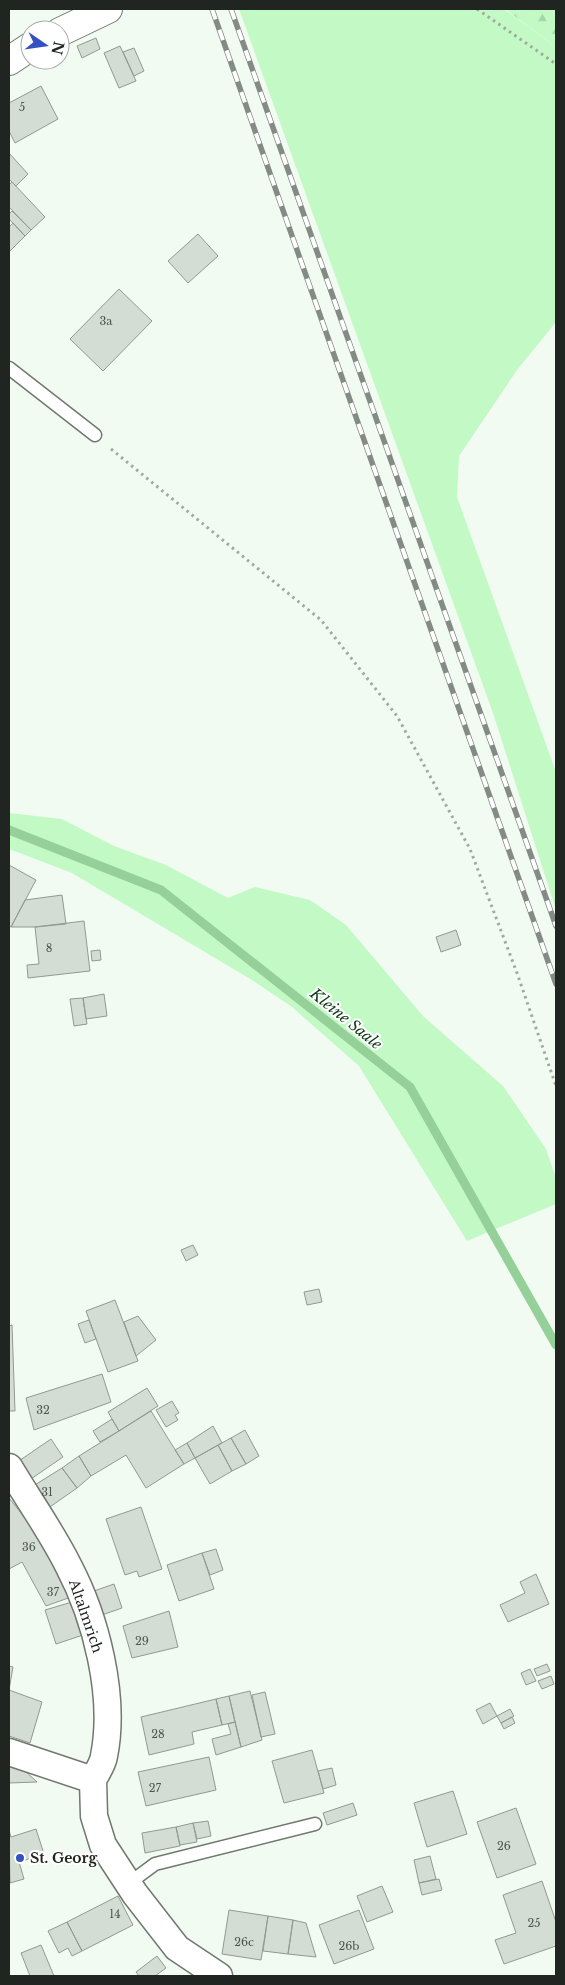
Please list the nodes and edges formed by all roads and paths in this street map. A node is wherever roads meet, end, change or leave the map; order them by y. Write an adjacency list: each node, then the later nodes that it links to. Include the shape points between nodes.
1 (108, 9): 3 (street)
2 (477, 9): 6 (path)
3 (70, 27)
4 (20, 54): 5 (street)
5 (9, 61)
6 (556, 64)
7 (9, 368): 8 (lane)
8 (95, 435): 9 (path, via 321,620 397,716 470,849)
9 (556, 1086)
10 (9, 1467): 12 (street, Altalmrich, via 68,1565 88,1614 103,1668 107,1704 104,1757)
11 (9, 1752): 12 (street)
12 (93, 1780): 14 (street, Altalmrich, via 94,1816 103,1845)
13 (315, 1824): 14 (lane, via 155,1864)
14 (128, 1884): 15 (street, Altalmrich, via 177,1948)
15 (219, 1976)

